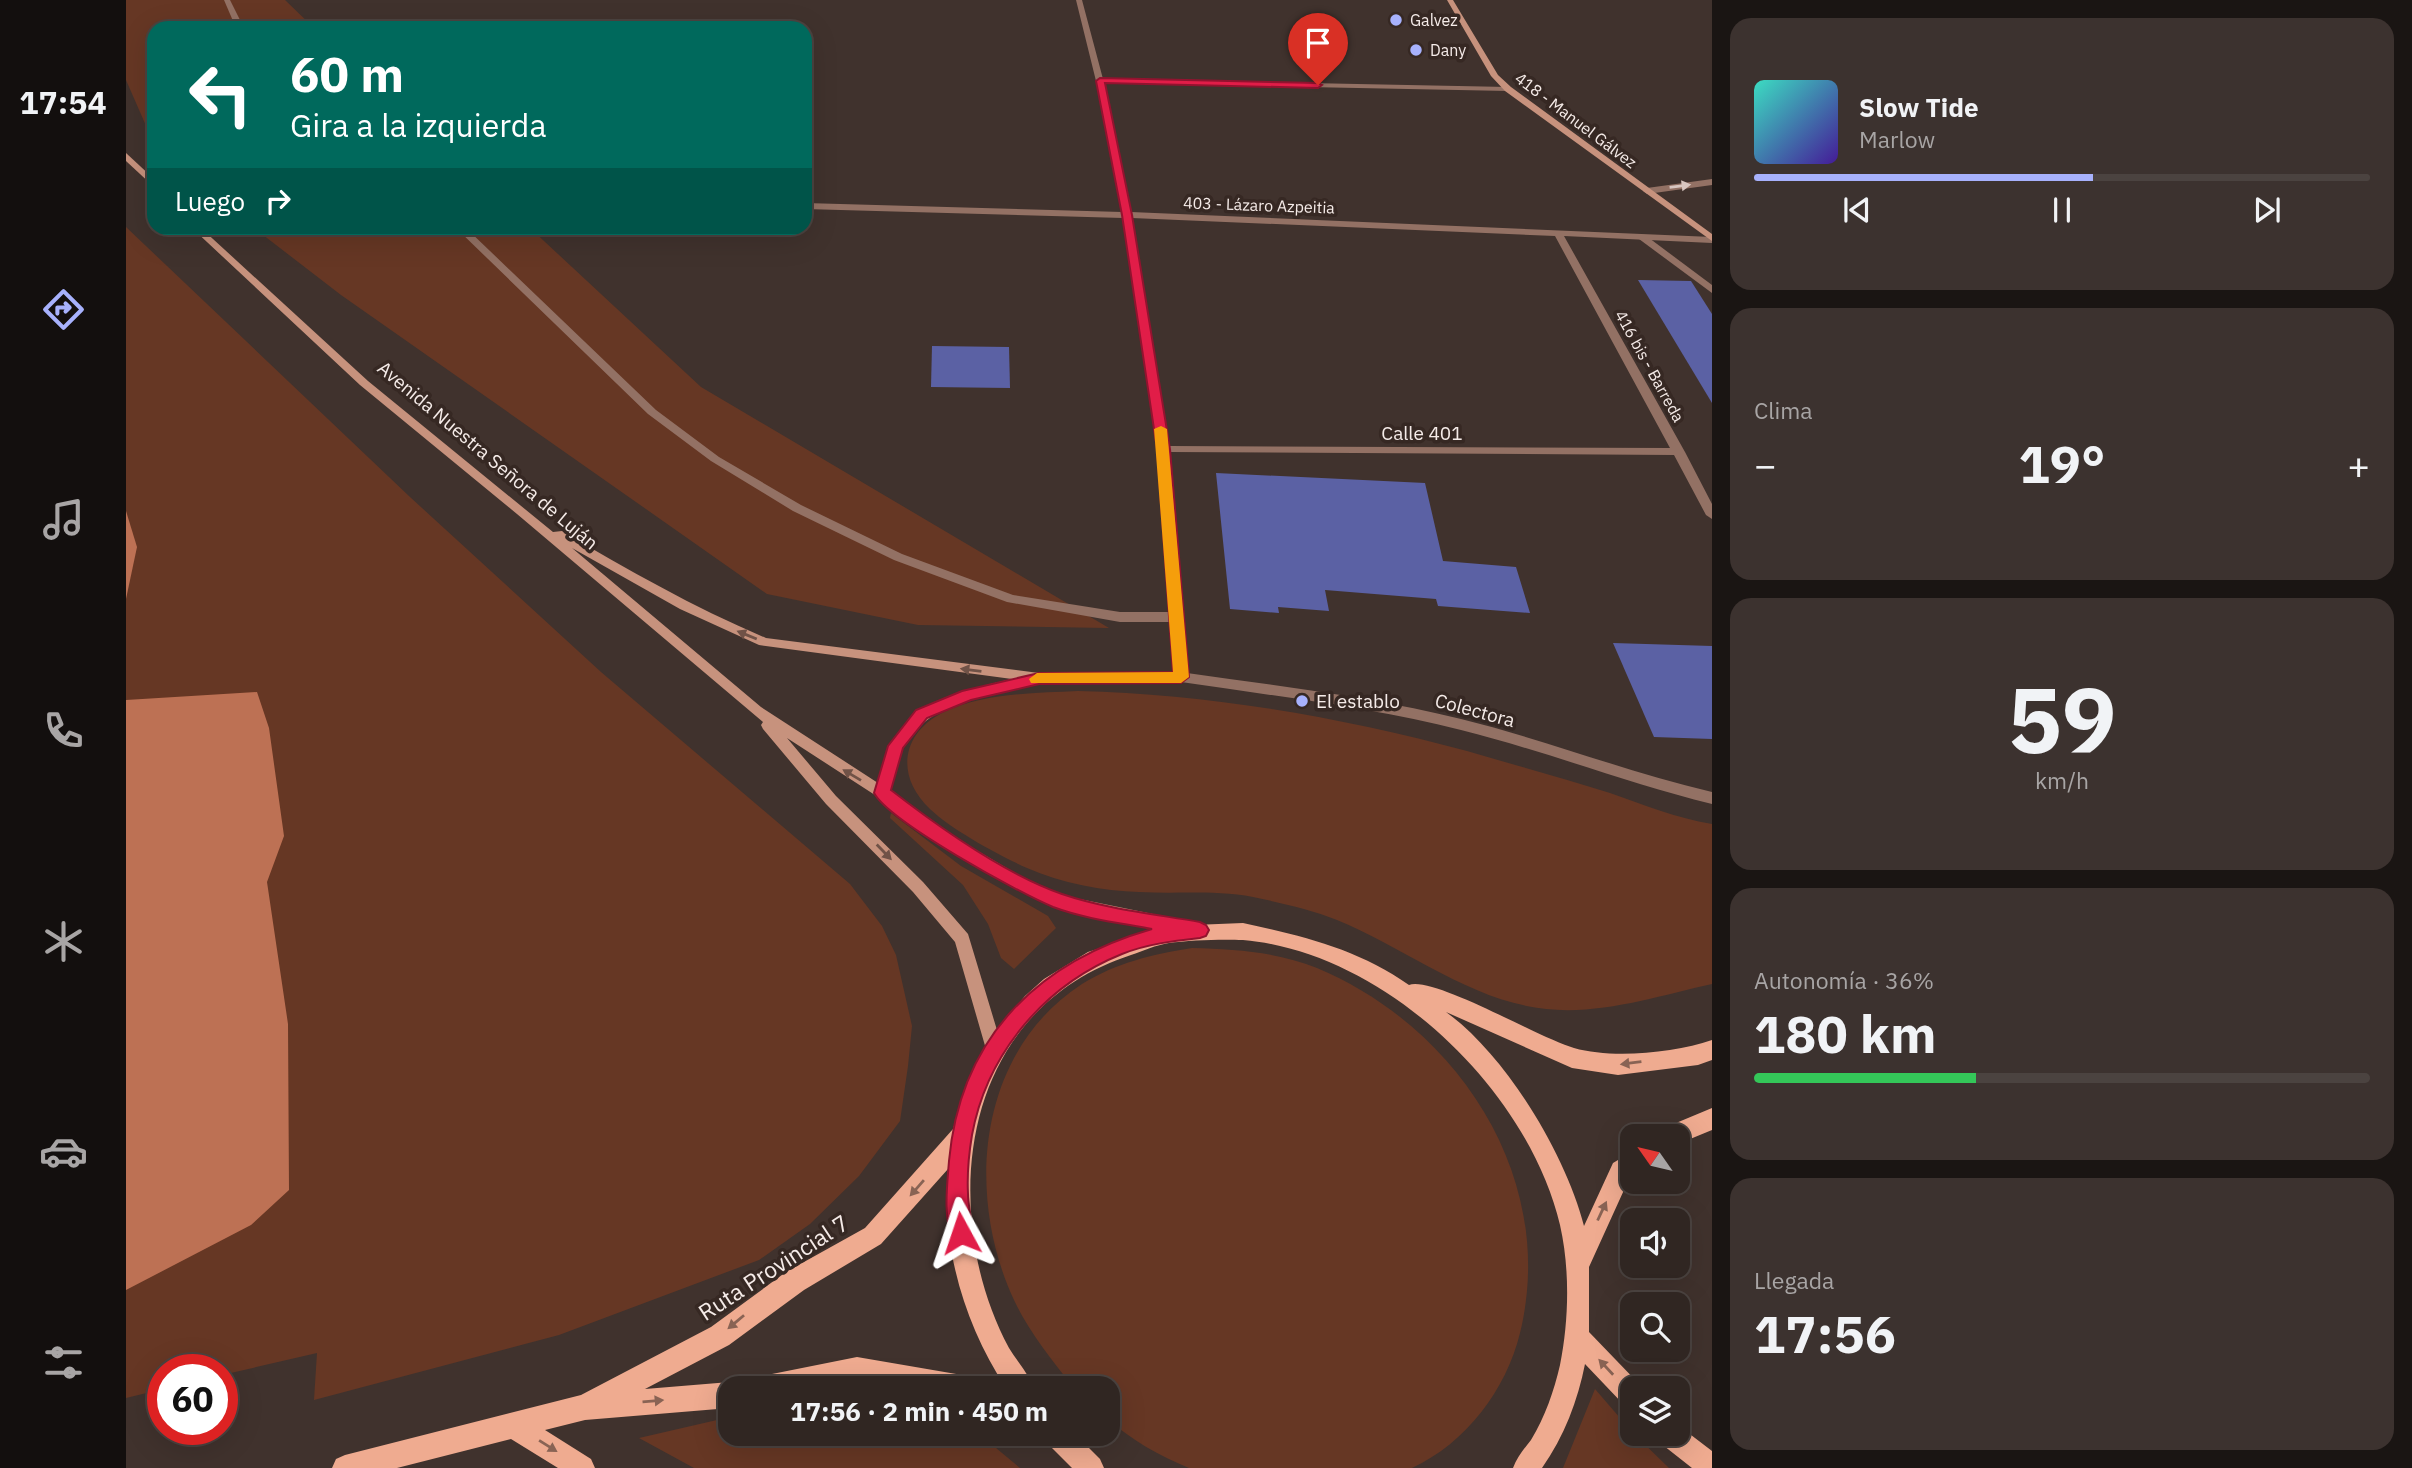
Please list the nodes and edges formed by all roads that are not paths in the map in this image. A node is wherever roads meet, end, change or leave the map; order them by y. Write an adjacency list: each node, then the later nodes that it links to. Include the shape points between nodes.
1 (227, 0): 4 (street)
2 (1079, 0): 5 (street)
3 (1450, 0): 6 (main road, 418 - Manuel Gálvez, via 1495,76)
4 (237, 21)
5 (1100, 81): 6 (street); 12 (street)
6 (1508, 89): 10 (main road, 418 - Manuel Gálvez)
7 (126, 156): 8 (main road)
8 (147, 177)
9 (1712, 182): 10 (street, one-way to 9)
10 (1647, 191): 17 (main road, 418 - Manuel Gálvez)
11 (812, 206): 12 (street, 403 - Lázaro Azpeitia)
12 (1127, 215): 13 (street, 403 - Lázaro Azpeitia); 19 (street)
13 (1558, 234): 16 (street, 403 - Lázaro Azpeitia); 20 (street, 416 bis - Barreda)
14 (204, 235): 21 (main road, Avenida Nuestra Señora de Luján, via 364,383)
15 (468, 235): 23 (street, via 652,412 715,459 797,508 898,556 1011,598 1120,617)
16 (1642, 237): 17 (street, 403 - Lázaro Azpeitia); 18 (street)
17 (1712, 239)
18 (1712, 290)
19 (1164, 449): 20 (street, Calle 401); 23 (street)
20 (1679, 452): 22 (street, 416 bis - Barreda)
21 (521, 511): 25 (main road, one-way to 21, via 764,642 651,590); 26 (main road, Avenida Nuestra Señora de Luján)
22 (1712, 515)
23 (1176, 617): 24 (street)
24 (1181, 677): 25 (main road); 28 (street, Colectora, via 1390,708)
25 (1039, 678): 27 (main road, via 968,695 922,714 896,746)
26 (756, 711): 27 (main road, Avenida Nuestra Señora de Luján, one-way to 26); 31 (main road, Avenida Nuestra Señora de Luján, one-way to 31, via 831,800 918,887 962,939)
27 (883, 793): 29 (main road, Avenida Nuestra Señora de Luján, via 932,831 1058,901)
28 (1712, 799)
29 (1200, 930): 30 (main road, via 1249,932 1299,942 1348,960); 31 (main road, via 1158,935 1082,964 1048,987)
30 (1396, 986): 32 (main road, one-way to 30, via 1618,1065 1572,1058 1446,1002); 37 (main road, via 1435,1012 1470,1044 1530,1121 1569,1214)
31 (994, 1050): 35 (main road, via 975,1091)
32 (1712, 1050)
33 (1712, 1119): 34 (main road)
34 (1690, 1128)
35 (962, 1136): 41 (main road, via 957,1193 963,1253 982,1317); 44 (main road, Ruta Provincial 7, one-way to 44, via 873,1236 795,1281 720,1336)
36 (1620, 1173): 37 (main road, one-way to 36)
37 (1578, 1265): 38 (main road)
38 (1578, 1338): 42 (main road, one-way to 38); 48 (main road, via 1562,1405)
39 (827, 1376): 40 (main road, via 857,1370)
40 (892, 1376)
41 (1014, 1376)
42 (1620, 1382)
43 (718, 1396): 44 (main road, Ruta Provincial 7, one-way to 43)
44 (585, 1407): 45 (main road, Ruta Provincial 7)
45 (513, 1425): 50 (main road, Ruta Provincial 7); 51 (main road, one-way to 51)
46 (1067, 1446): 52 (main road)
47 (1685, 1446): 49 (main road)
48 (1528, 1467)
49 (1712, 1467)
50 (345, 1468)
51 (582, 1468)
52 (1091, 1468)

